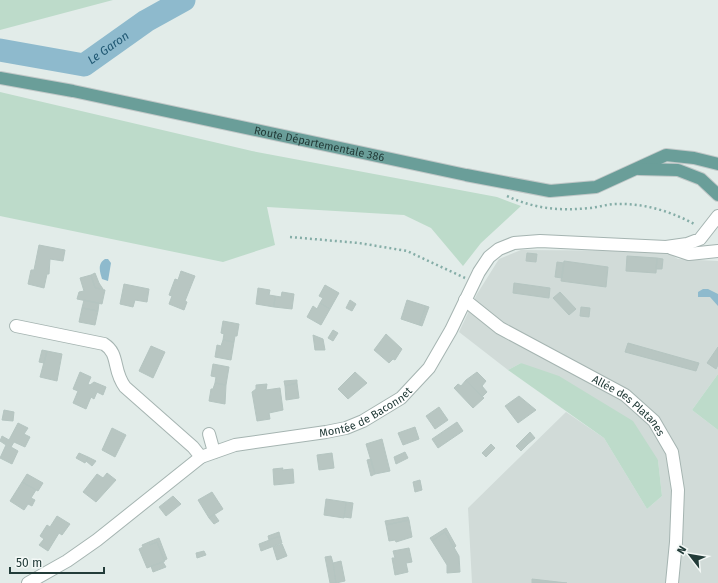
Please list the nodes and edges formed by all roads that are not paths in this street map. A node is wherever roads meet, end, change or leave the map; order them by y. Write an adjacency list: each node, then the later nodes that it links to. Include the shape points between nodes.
1 (0, 78): 3 (main road, Route Départementale 386, via 550,191 596,187)
2 (718, 164): 3 (main road, Route Départementale 386, via 666,155)
3 (637, 169): 4 (main road, Route Départementale 386, via 678,170 701,179)
4 (718, 195)
5 (718, 216): 6 (street, Montée de Baconnet, via 700,239)
6 (666, 247): 7 (street, Montée de Baconnet, via 688,254); 8 (street, Montée de Baconnet, via 540,241 514,243 499,249 489,257)
7 (718, 251)
8 (465, 300): 11 (street, Montée de Baconnet, via 429,368 400,398 380,411 346,428 235,445); 14 (street, Allée des Platanes, via 500,328 625,395 654,421 672,452 678,490)
9 (16, 326): 12 (street, via 109,347 114,354 118,378 125,387)
10 (209, 434): 11 (street)
11 (214, 452): 12 (street, Montée de Baconnet)
12 (201, 457): 13 (street, Montée de Baconnet, via 98,540)
13 (28, 583)
14 (672, 583)

